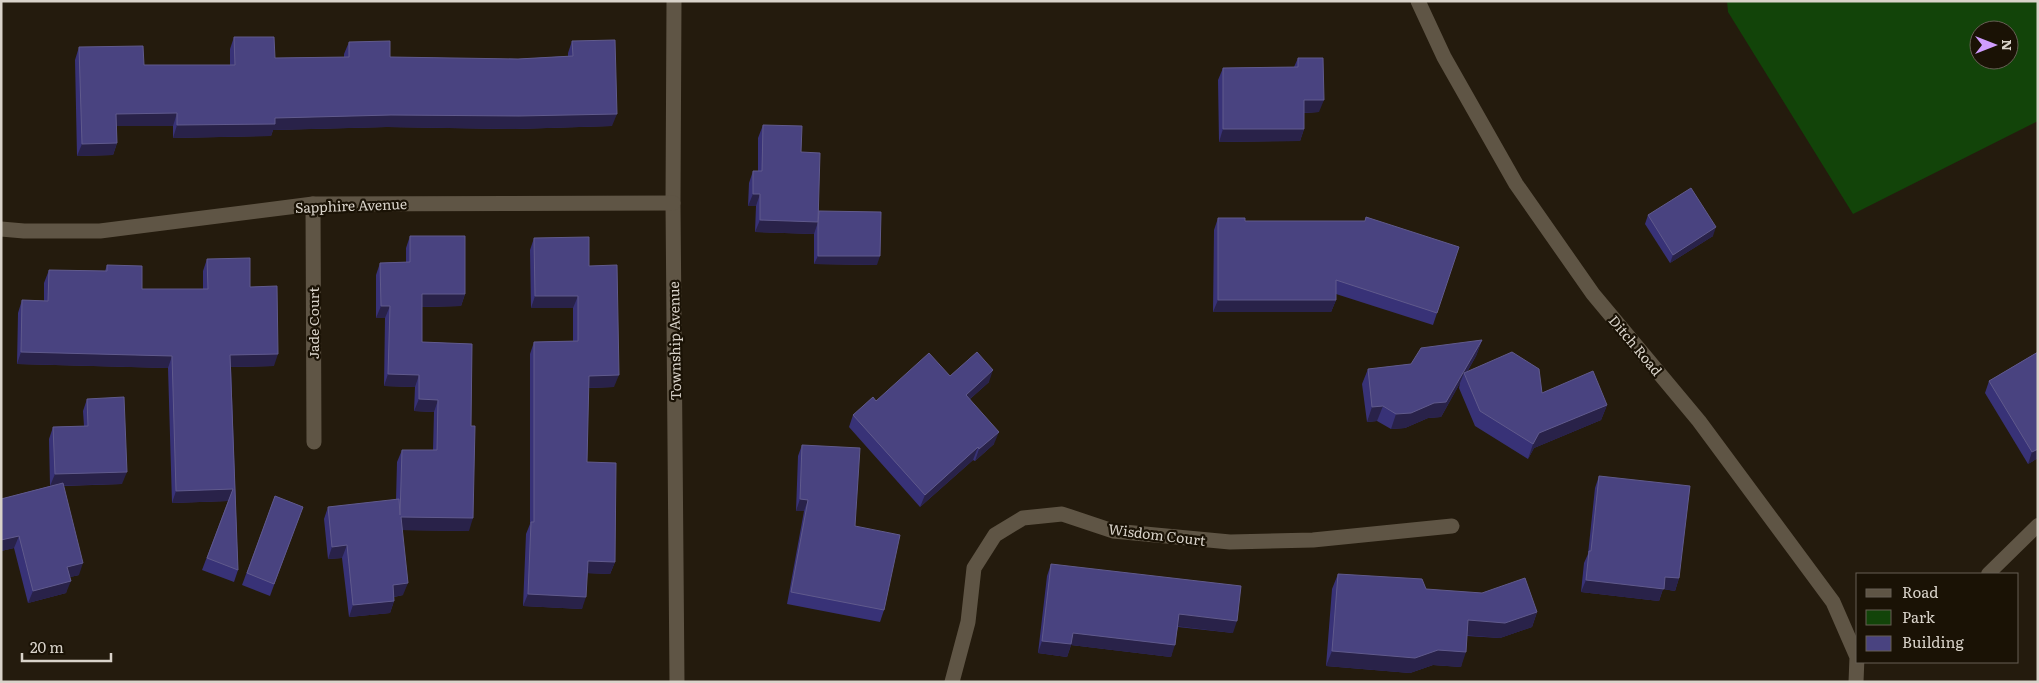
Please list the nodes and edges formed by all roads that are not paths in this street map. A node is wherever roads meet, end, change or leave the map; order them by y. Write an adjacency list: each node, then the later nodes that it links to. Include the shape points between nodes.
1 (674, 1): 3 (street, Township Avenue)
2 (1418, 1): 10 (street, Ditch Road, via 1444,57 1516,184 1593,294 1699,421 1833,602)
3 (673, 203): 4 (street, Sapphire Avenue); 12 (street, Township Avenue)
4 (313, 204): 5 (street, Sapphire Avenue, via 100,231); 6 (street, Jade Court)
5 (1, 229)
6 (314, 442)
7 (2038, 525): 9 (lane)
8 (1452, 526): 13 (street, Wisdom Court, via 1313,540 1230,542 1113,532 1062,514 1023,518 995,535 974,568 968,622)
9 (1989, 573)
10 (1856, 654)
11 (1857, 663): 14 (street, Ditch Road)
12 (677, 682)
13 (952, 682)
14 (1856, 682)

